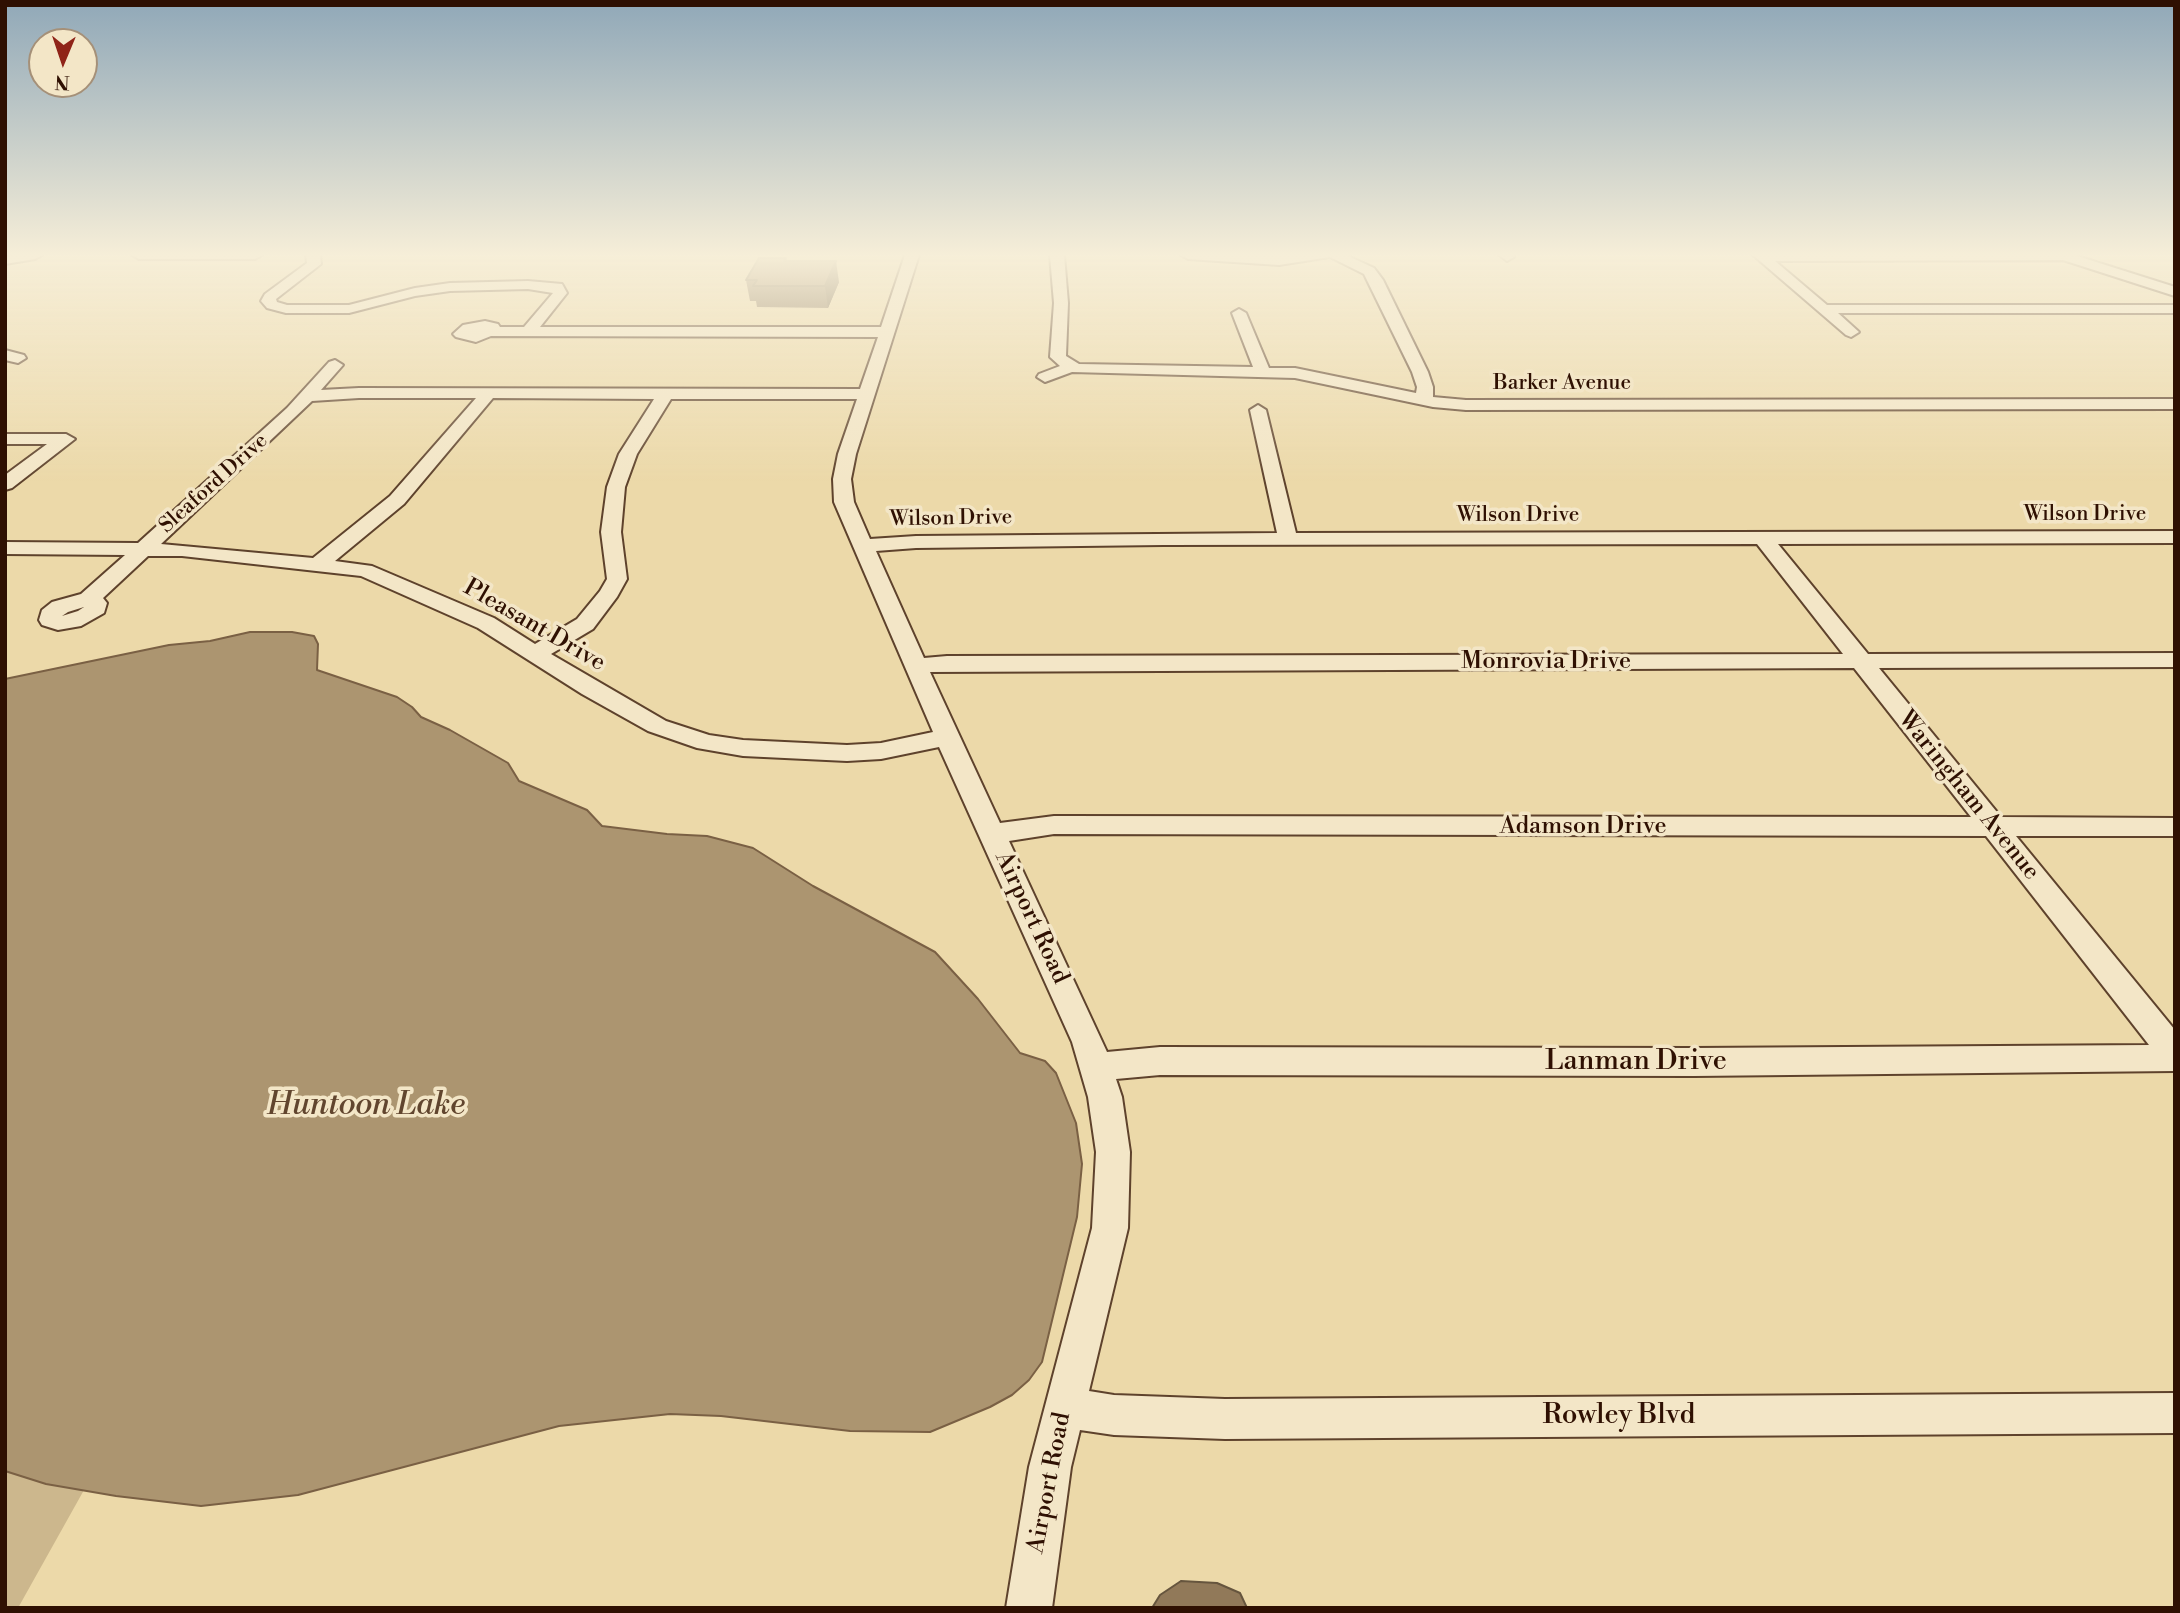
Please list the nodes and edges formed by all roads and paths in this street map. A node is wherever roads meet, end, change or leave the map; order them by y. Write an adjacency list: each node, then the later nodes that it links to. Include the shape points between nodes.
1 (1059, 330): 8 (street, via 1058,357)
2 (1246, 330): 9 (street)
3 (1400, 330): 15 (street, via 1425,387)
4 (492, 332): 5 (street)
5 (528, 332): 6 (street)
6 (887, 332): 13 (street, Airport Road)
7 (335, 365): 14 (street, Sleaford Drive)
8 (1072, 367): 9 (street, Barker Avenue); 10 (street)
9 (1262, 371): 15 (street, Barker Avenue, via 1295,373)
10 (1045, 377)
11 (489, 393): 12 (street); 14 (street); 26 (street, via 397,500)
12 (666, 393): 13 (street); 28 (street, via 628,454 616,487 611,532 617,579 610,593 585,624)
13 (866, 394): 23 (street, Airport Road, via 842,479 844,502)
14 (308, 396): 25 (street, Sleaford Drive)
15 (1423, 400): 16 (street, Barker Avenue, via 1466,405)
16 (2175, 404)
17 (1258, 410): 22 (street)
18 (5, 439): 19 (street, via 66,439)
19 (5, 484)
20 (2175, 537): 21 (street, Wilson Drive)
21 (1763, 538): 22 (street, Wilson Drive); 29 (street, Waringham Avenue)
22 (1288, 539): 23 (street, Wilson Drive)
23 (862, 546): 31 (street, Airport Road)
24 (5, 548): 25 (street, Pleasant Drive)
25 (144, 548): 26 (street, Pleasant Drive); 27 (street, Sleaford Drive)
26 (318, 564): 28 (street, Pleasant Drive, via 388,578 486,623)
27 (89, 599)
28 (535, 654): 32 (street, Pleasant Drive, via 632,713 706,742 834,753 881,751)
29 (1860, 660): 30 (street, Monrovia Drive); 31 (street, Monrovia Drive, via 947,663); 33 (street, Waringham Avenue)
30 (2175, 660)
31 (917, 667): 32 (street, Airport Road)
32 (947, 737): 35 (street, Airport Road)
33 (1991, 826): 34 (street, Adamson Drive); 35 (street, Adamson Drive, via 1054,825); 36 (street, Waringham Avenue)
34 (2175, 827)
35 (992, 834): 37 (street, Airport Road)
36 (2175, 1056): 37 (street, Lanman Drive, via 1694,1062 1160,1061)
37 (1097, 1067): 38 (street, Airport Road, via 1112,1140 1112,1210 1100,1275)
38 (1064, 1407): 39 (street, Rowley Blvd, via 1114,1415 1225,1419); 40 (street, Airport Road, via 1041,1514)
39 (2175, 1413)
40 (1029, 1608)

